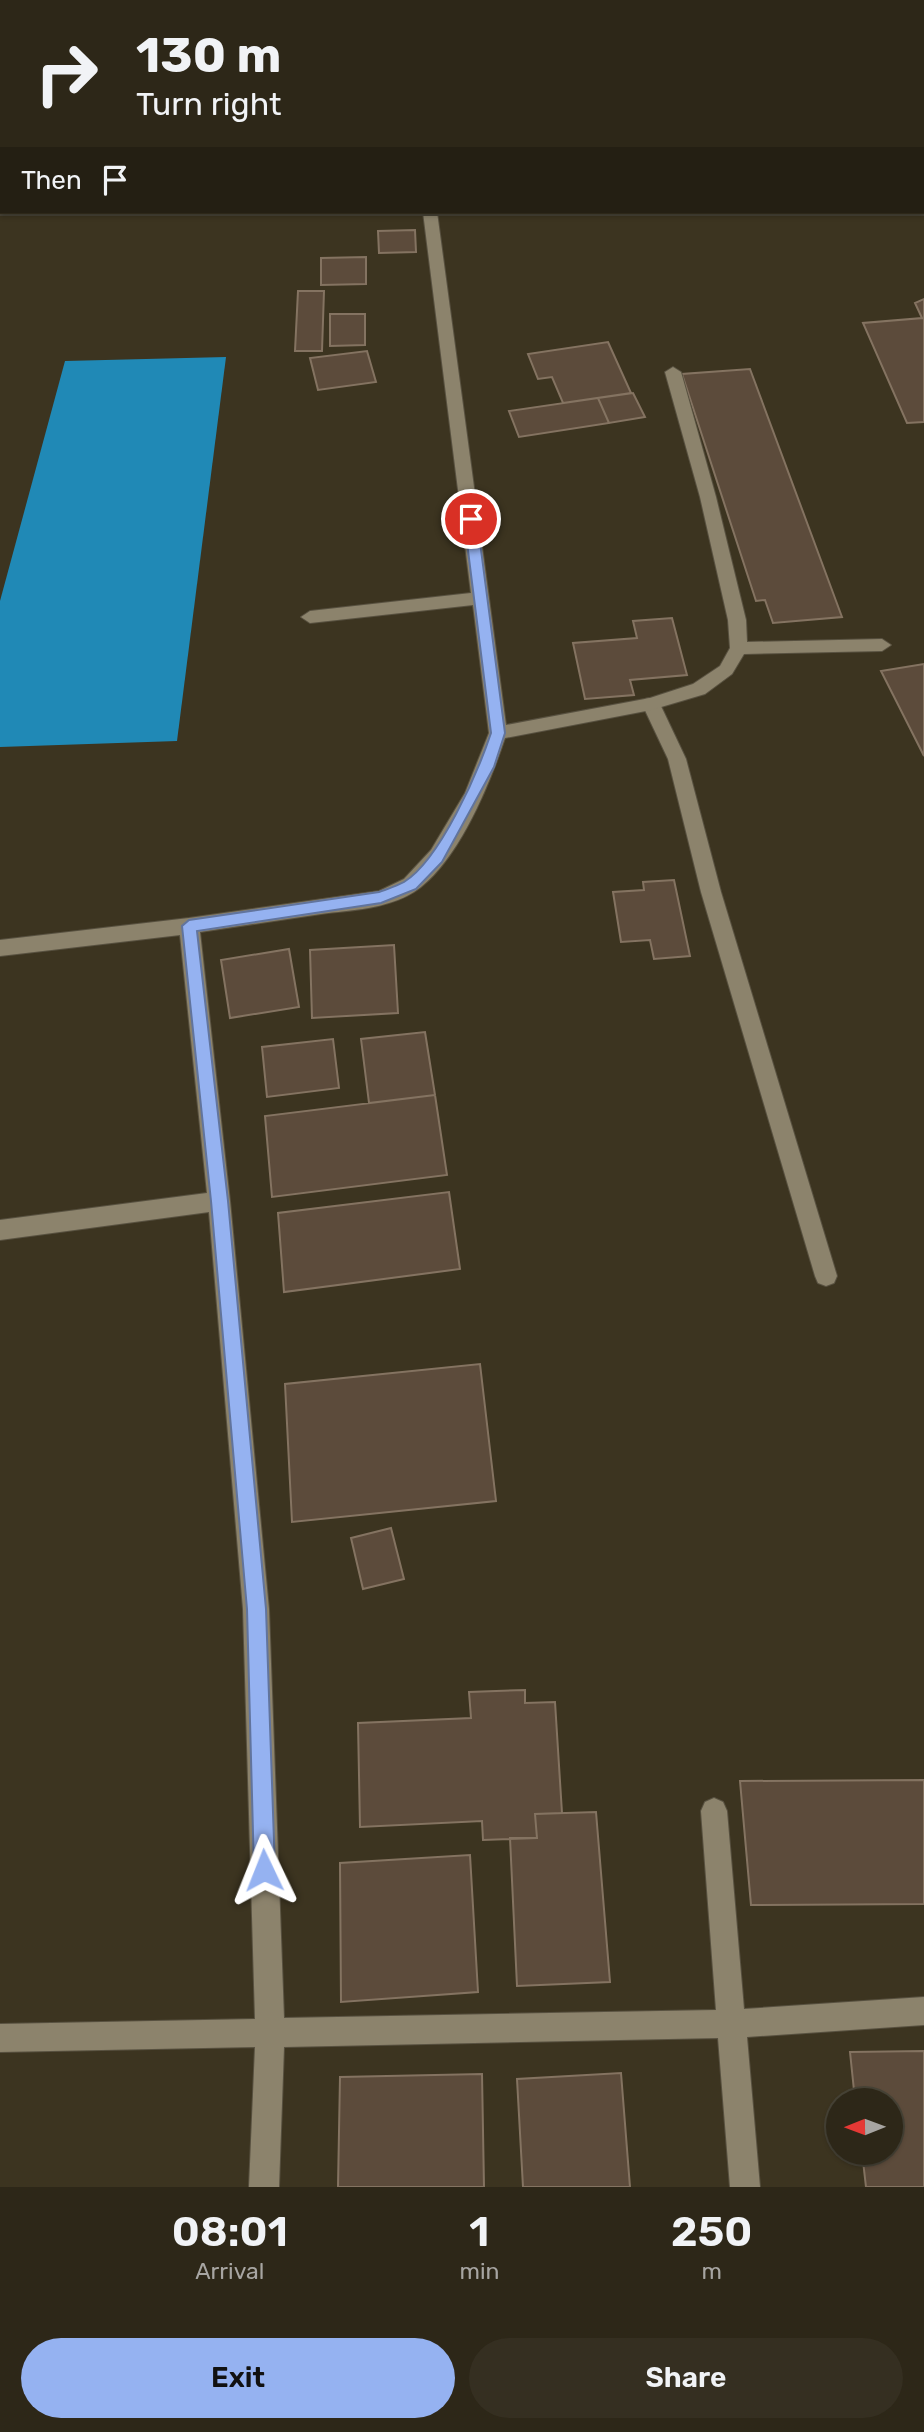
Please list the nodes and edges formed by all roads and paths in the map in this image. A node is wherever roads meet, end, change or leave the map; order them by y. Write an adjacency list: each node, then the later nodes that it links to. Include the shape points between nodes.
1 (430, 214): 3 (street)
2 (673, 372): 6 (street, via 708,497 737,620)
3 (481, 598): 4 (street); 8 (street)
4 (310, 617)
5 (882, 645): 6 (street)
6 (739, 648): 7 (street, via 726,670 699,689)
7 (651, 704): 8 (street); 13 (street, via 677,759 711,892)
8 (498, 733): 9 (street, via 487,767 437,858 411,885 381,898)
9 (189, 926): 10 (street); 11 (street)
10 (0, 948)
11 (219, 1201): 12 (street); 17 (street, via 256,1609)
12 (0, 1230)
13 (826, 1276)
14 (715, 1811): 16 (street)
15 (924, 2011): 16 (street)
16 (732, 2024): 17 (street); 20 (street)
17 (270, 2033): 18 (street); 19 (street)
18 (0, 2038)
19 (264, 2187)
20 (745, 2187)

